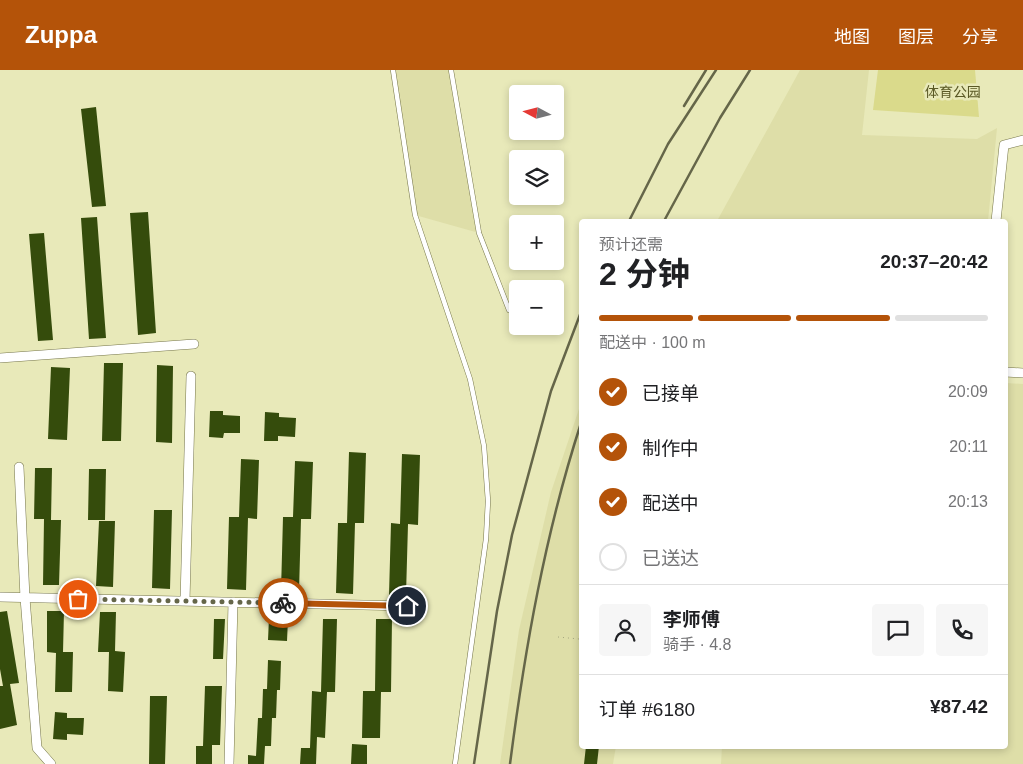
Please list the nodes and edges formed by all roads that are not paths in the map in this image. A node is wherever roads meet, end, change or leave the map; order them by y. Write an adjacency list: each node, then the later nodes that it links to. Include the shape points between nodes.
1 (393, 70): 19 (lane, via 415,216 470,379 484,446 488,501 486,539)
2 (451, 70): 5 (lane, via 479,233)
3 (1023, 140): 4 (street, via 1004,145)
4 (996, 219)
5 (509, 310)
6 (194, 344): 7 (street)
7 (0, 358)
8 (1008, 372): 9 (street)
9 (1023, 373)
10 (191, 376): 14 (street)
11 (18, 467): 13 (street)
12 (0, 597): 13 (street)
13 (25, 598): 14 (street); 17 (street, via 37,748)
14 (185, 601): 15 (street)
15 (233, 602): 16 (street); 18 (street)
16 (407, 606)
17 (51, 764)
18 (228, 764)
19 (455, 764)

